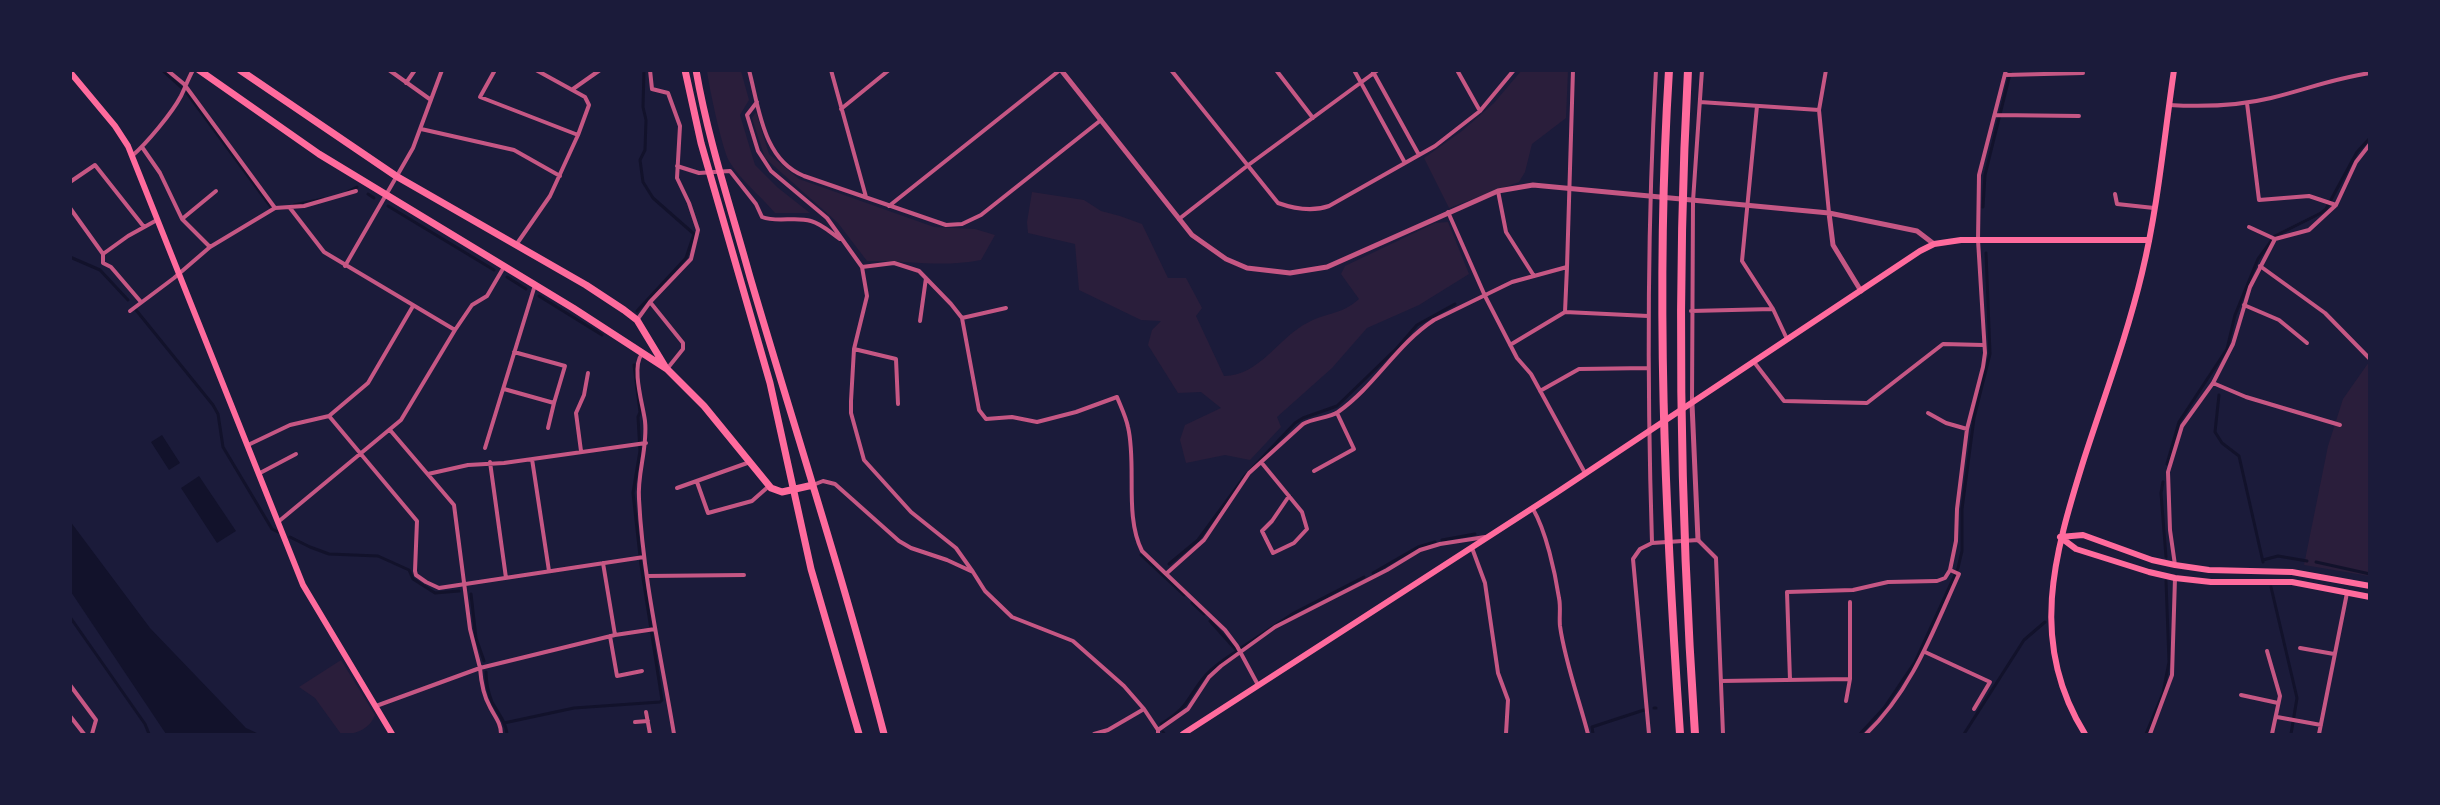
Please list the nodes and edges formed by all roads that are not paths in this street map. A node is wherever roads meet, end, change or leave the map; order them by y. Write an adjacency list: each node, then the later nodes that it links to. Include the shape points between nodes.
1 (168, 70): 39 (street)
2 (193, 70): 39 (street)
3 (199, 70): 71 (highway)
4 (240, 70): 63 (highway)
5 (389, 70): 37 (street)
6 (414, 70): 37 (street)
7 (442, 70): 41 (street)
8 (495, 70): 55 (street, via 480,97)
9 (536, 70): 40 (street)
10 (600, 70): 40 (street)
11 (650, 70): 61 (street, via 652,88 668,93 680,126)
12 (685, 70): 166 (highway, via 696,125 770,382)
13 (696, 70): 163 (highway, via 710,137)
14 (749, 70): 42 (street)
15 (831, 70): 47 (street)
16 (889, 70): 47 (street)
17 (1060, 70): 53 (street); 77 (street)
18 (1171, 70): 62 (street)
19 (1276, 70): 51 (street)
20 (1354, 70): 38 (street)
21 (1457, 70): 49 (street)
22 (1514, 70): 49 (street)
23 (1573, 70): 66 (street)
24 (1656, 70): 72 (street)
25 (1669, 70): 233 (highway, via 1663,256 1664,427)
26 (1688, 70): 234 (highway, via 1680,287 1684,555)
27 (1702, 70): 43 (street)
28 (1826, 70): 48 (street)
29 (2174, 70): 45 (main road)
30 (2340, 70): 36 (street)
31 (70, 72): 59 (main road, via 115,126)
32 (1375, 72): 38 (street); 58 (street)
33 (2083, 73): 35 (street)
34 (2370, 73): 36 (street)
35 (2006, 74): 50 (street)
36 (2341, 77): 44 (street)
37 (406, 83): 41 (street)
38 (1361, 83): 51 (street); 60 (street)
39 (184, 84): 57 (street, via 181,96); 79 (street)
40 (573, 89): 55 (street, via 585,97 588,105)
41 (431, 100): 54 (street)
42 (757, 102): 73 (street, via 769,144 784,164 804,176); 92 (street, via 747,115 763,162 827,218)
43 (1700, 102): 46 (street); 74 (street)
44 (2247, 103): 45 (street); 76 (street, via 2259,201 2309,196)
45 (2169, 105): 81 (main road)
46 (1756, 106): 48 (street); 75 (street)
47 (841, 109): 73 (street)
48 (1819, 110): 83 (street)
49 (1480, 111): 58 (street)
50 (1996, 115): 52 (street); 90 (street, via 1979,175)
51 (1313, 117): 62 (street)
52 (2079, 117)
53 (1101, 120): 77 (street, via 972,220 945,225); 85 (street)
54 (421, 129): 63 (street); 64 (street, via 514,150)
55 (578, 135): 64 (street)
56 (2370, 144): 76 (street)
57 (142, 147): 59 (street); 84 (street, via 160,173)
58 (1419, 155): 60 (street)
59 (132, 156): 86 (main road)
60 (1405, 163): 62 (street, via 1320,209 1278,203)
61 (677, 166): 92 (street, via 699,172 730,171 762,217 773,221 809,220); 109 (street, via 677,178 698,230 691,259)
62 (1247, 166): 85 (street)
63 (396, 176): 71 (street); 94 (highway)
64 (560, 176): 94 (street)
65 (70, 182): 87 (street, via 95,165)
66 (1570, 188): 69 (street, via 1533,185); 72 (street); 101 (street)
67 (216, 191): 84 (street)
68 (356, 191): 80 (street)
69 (1498, 191): 82 (street); 103 (street, via 1506,232)
70 (2115, 194): 81 (street, via 2117,204)
71 (386, 196): 97 (street); 99 (highway)
72 (1649, 197): 74 (street); 117 (street)
73 (866, 198): 77 (street)
74 (1693, 201): 75 (street); 115 (street)
75 (1749, 205): 83 (street); 113 (street, via 1742,261)
76 (2334, 205): 89 (street, via 2309,230)
77 (890, 206)
78 (70, 208): 96 (street)
79 (275, 208): 80 (street); 95 (street)
80 (290, 208): 97 (street, via 324,252)
81 (2154, 208): 91 (main road)
82 (1448, 212): 85 (street, via 1341,262 1290,273 1267,272 1232,262 1192,235); 107 (street)
83 (1829, 213): 93 (street, via 1917,231); 106 (street, via 1833,245)
84 (182, 219): 95 (street)
85 (1179, 219)
86 (157, 220): 87 (street); 102 (main road)
87 (144, 227): 96 (street)
88 (2248, 227): 89 (street)
89 (2273, 239): 98 (street)
90 (1978, 240): 91 (main road); 93 (main road); 125 (street)
91 (2149, 240): 171 (main road, via 2128,324)
92 (843, 241): 100 (street)
93 (1934, 244): 106 (main road)
94 (516, 246): 119 (highway, via 586,285)
95 (210, 247): 102 (street)
96 (103, 254): 108 (street, via 104,263)
97 (345, 266): 111 (street)
98 (2260, 266): 110 (street); 129 (street, via 2325,313)
99 (504, 267): 105 (highway); 121 (street, via 487,296 469,309)
100 (862, 267): 104 (street, via 902,264); 126 (street, via 867,296)
101 (1567, 267): 103 (street); 116 (street)
102 (179, 274): 108 (street); 149 (main road)
103 (1534, 276): 107 (street)
104 (926, 278): 118 (street); 120 (street)
105 (535, 285): 127 (street); 128 (highway)
106 (1861, 291): 122 (main road)
107 (1485, 296): 124 (street); 140 (street, via 1423,327)
108 (141, 302): 114 (street)
109 (650, 302): 119 (street); 132 (street, via 683,343 683,349)
110 (2244, 305): 123 (street, via 2279,320); 134 (street, via 2233,344)
111 (413, 306): 121 (street); 142 (street, via 368,383)
112 (1006, 308): 118 (street)
113 (1773, 309): 115 (street); 122 (street)
114 (130, 310)
115 (1691, 311): 139 (street)
116 (1565, 312): 117 (street); 124 (street)
117 (1648, 316): 131 (street)
118 (962, 318): 182 (street, via 979,410 986,419 1012,417 1037,422 1117,397 1129,428 1138,544)
119 (637, 320): 132 (highway)
120 (920, 321)
121 (455, 330): 146 (street, via 401,420)
122 (1787, 340): 130 (main road)
123 (2307, 343)
124 (1510, 345): 136 (street)
125 (1983, 345): 130 (street, via 1944,344 1867,403 1784,401); 145 (street, via 1983,367)
126 (854, 349): 138 (street, via 896,359); 180 (street, via 851,412 864,460 911,512 956,548)
127 (514, 352): 135 (street); 137 (street, via 565,366)
128 (642, 354): 132 (highway); 148 (street, via 638,380)
129 (2370, 359)
130 (1754, 362): 139 (main road)
131 (1648, 368): 136 (street, via 1579,369); 147 (street)
132 (667, 369): 156 (highway)
133 (588, 373): 151 (street, via 576,413)
134 (2213, 383): 143 (street, via 2246,397); 177 (street, via 2182,426 2168,472)
135 (504, 389): 137 (street); 150 (street)
136 (1540, 391): 160 (street)
137 (554, 403): 144 (street)
138 (898, 404)
139 (1692, 404): 147 (main road); 172 (street)
140 (1337, 413): 157 (street, via 1303,424); 158 (street, via 1354,449)
141 (1928, 413): 145 (street)
142 (329, 416): 149 (street, via 290,425); 153 (street)
143 (2340, 424)
144 (548, 428)
145 (1967, 429): 179 (street)
146 (390, 430): 153 (street); 161 (street)
147 (1648, 431): 160 (main road); 173 (street)
148 (645, 442): 151 (street); 175 (street, via 638,496)
149 (248, 445): 159 (main road)
150 (485, 448)
151 (581, 451): 154 (street)
152 (296, 454): 159 (street)
153 (360, 454): 169 (street); 188 (street, via 417,521 416,575 438,588)
154 (532, 459): 155 (street); 178 (street)
155 (490, 462): 161 (street); 185 (street)
156 (750, 462): 162 (street); 164 (highway)
157 (1261, 462): 167 (street); 182 (street, via 1204,540)
158 (1314, 471)
159 (260, 473): 169 (main road)
160 (1585, 473): 168 (main road)
161 (428, 474): 188 (street, via 454,505)
162 (697, 482): 164 (street, via 708,513 752,501); 165 (street)
163 (813, 485): 166 (highway); 180 (street, via 823,481 835,484 899,541); 227 (highway)
164 (769, 486): 166 (highway, via 778,491)
165 (677, 488)
166 (794, 490): 226 (highway, via 811,569)
167 (1289, 496): 167 (street, via 1302,512 1307,529 1294,543 1273,553 1262,531)
168 (1533, 508): 170 (main road); 231 (street, via 1560,599 1560,626)
169 (278, 522): 210 (main road, via 303,585)
170 (1488, 536): 174 (main road); 198 (street, via 1420,550 1275,627)
171 (2060, 537): 177 (main road, via 2083,535); 186 (main road, via 2076,549); 237 (main road, via 2050,616 2052,650 2065,698)
172 (1698, 540): 173 (street); 204 (street, via 1716,558)
173 (1652, 543): 232 (street, via 1640,549 1633,559)
174 (1472, 548): 206 (main road); 230 (street, via 1485,583 1498,673 1508,700)
175 (644, 557): 176 (street); 184 (street)
176 (603, 563): 178 (street); 194 (street)
177 (2175, 565): 181 (main road)
178 (549, 571): 185 (street)
179 (1951, 571): 197 (street, via 1959,573); 203 (street, via 1937,582 1888,582 1853,590 1787,592)
180 (973, 572): 211 (street, via 985,591 1012,617 1073,641)
181 (2292, 572): 187 (street); 189 (main road)
182 (1167, 573): 198 (street, via 1225,630)
183 (744, 575): 184 (street)
184 (647, 576): 193 (street)
185 (506, 578): 188 (street)
186 (2175, 578): 187 (main road); 238 (street, via 2172,675)
187 (2292, 582): 190 (main road)
188 (465, 584): 200 (street)
189 (2370, 586)
190 (2347, 592): 191 (main road); 199 (street)
191 (2370, 597)
192 (1850, 602): 202 (street)
193 (656, 629): 194 (street); 225 (street)
194 (612, 636): 200 (street); 201 (street, via 617,676)
195 (2300, 648): 199 (street)
196 (2267, 651): 209 (street, via 2280,696)
197 (1925, 652): 212 (street, via 1990,682); 236 (street, via 1910,681)
198 (1240, 653): 206 (street); 219 (street, via 1209,677 1188,709)
199 (2334, 654): 218 (street)
200 (480, 668): 210 (street); 223 (street, via 488,705 500,724)
201 (642, 671)
202 (1850, 679): 203 (street); 208 (street)
203 (1790, 680): 204 (street)
204 (1721, 681): 235 (street)
205 (70, 685): 221 (street, via 96,720)
206 (1258, 685): 229 (main road)
207 (2241, 695): 209 (street)
208 (1846, 701)
209 (2278, 703): 215 (street)
210 (376, 706): 222 (main road)
211 (1144, 709): 219 (street); 228 (street)
212 (1974, 709)
213 (646, 712): 216 (street)
214 (70, 716): 220 (street)
215 (2277, 717): 218 (street); 239 (street)
216 (648, 721): 217 (street); 224 (street)
217 (635, 722)
218 (2321, 725): 240 (street)
219 (1158, 732)
220 (84, 735)
221 (92, 735)
222 (392, 735)
223 (501, 735)
224 (650, 735)
225 (674, 735)
226 (859, 735)
227 (884, 735)
228 (1094, 735)
229 (1183, 735)
230 (1506, 735)
231 (1588, 735)
232 (1649, 735)
233 (1680, 735)
234 (1695, 735)
235 (1723, 735)
236 (1866, 735)
237 (2085, 735)
238 (2150, 735)
239 (2272, 735)
240 (2319, 735)

